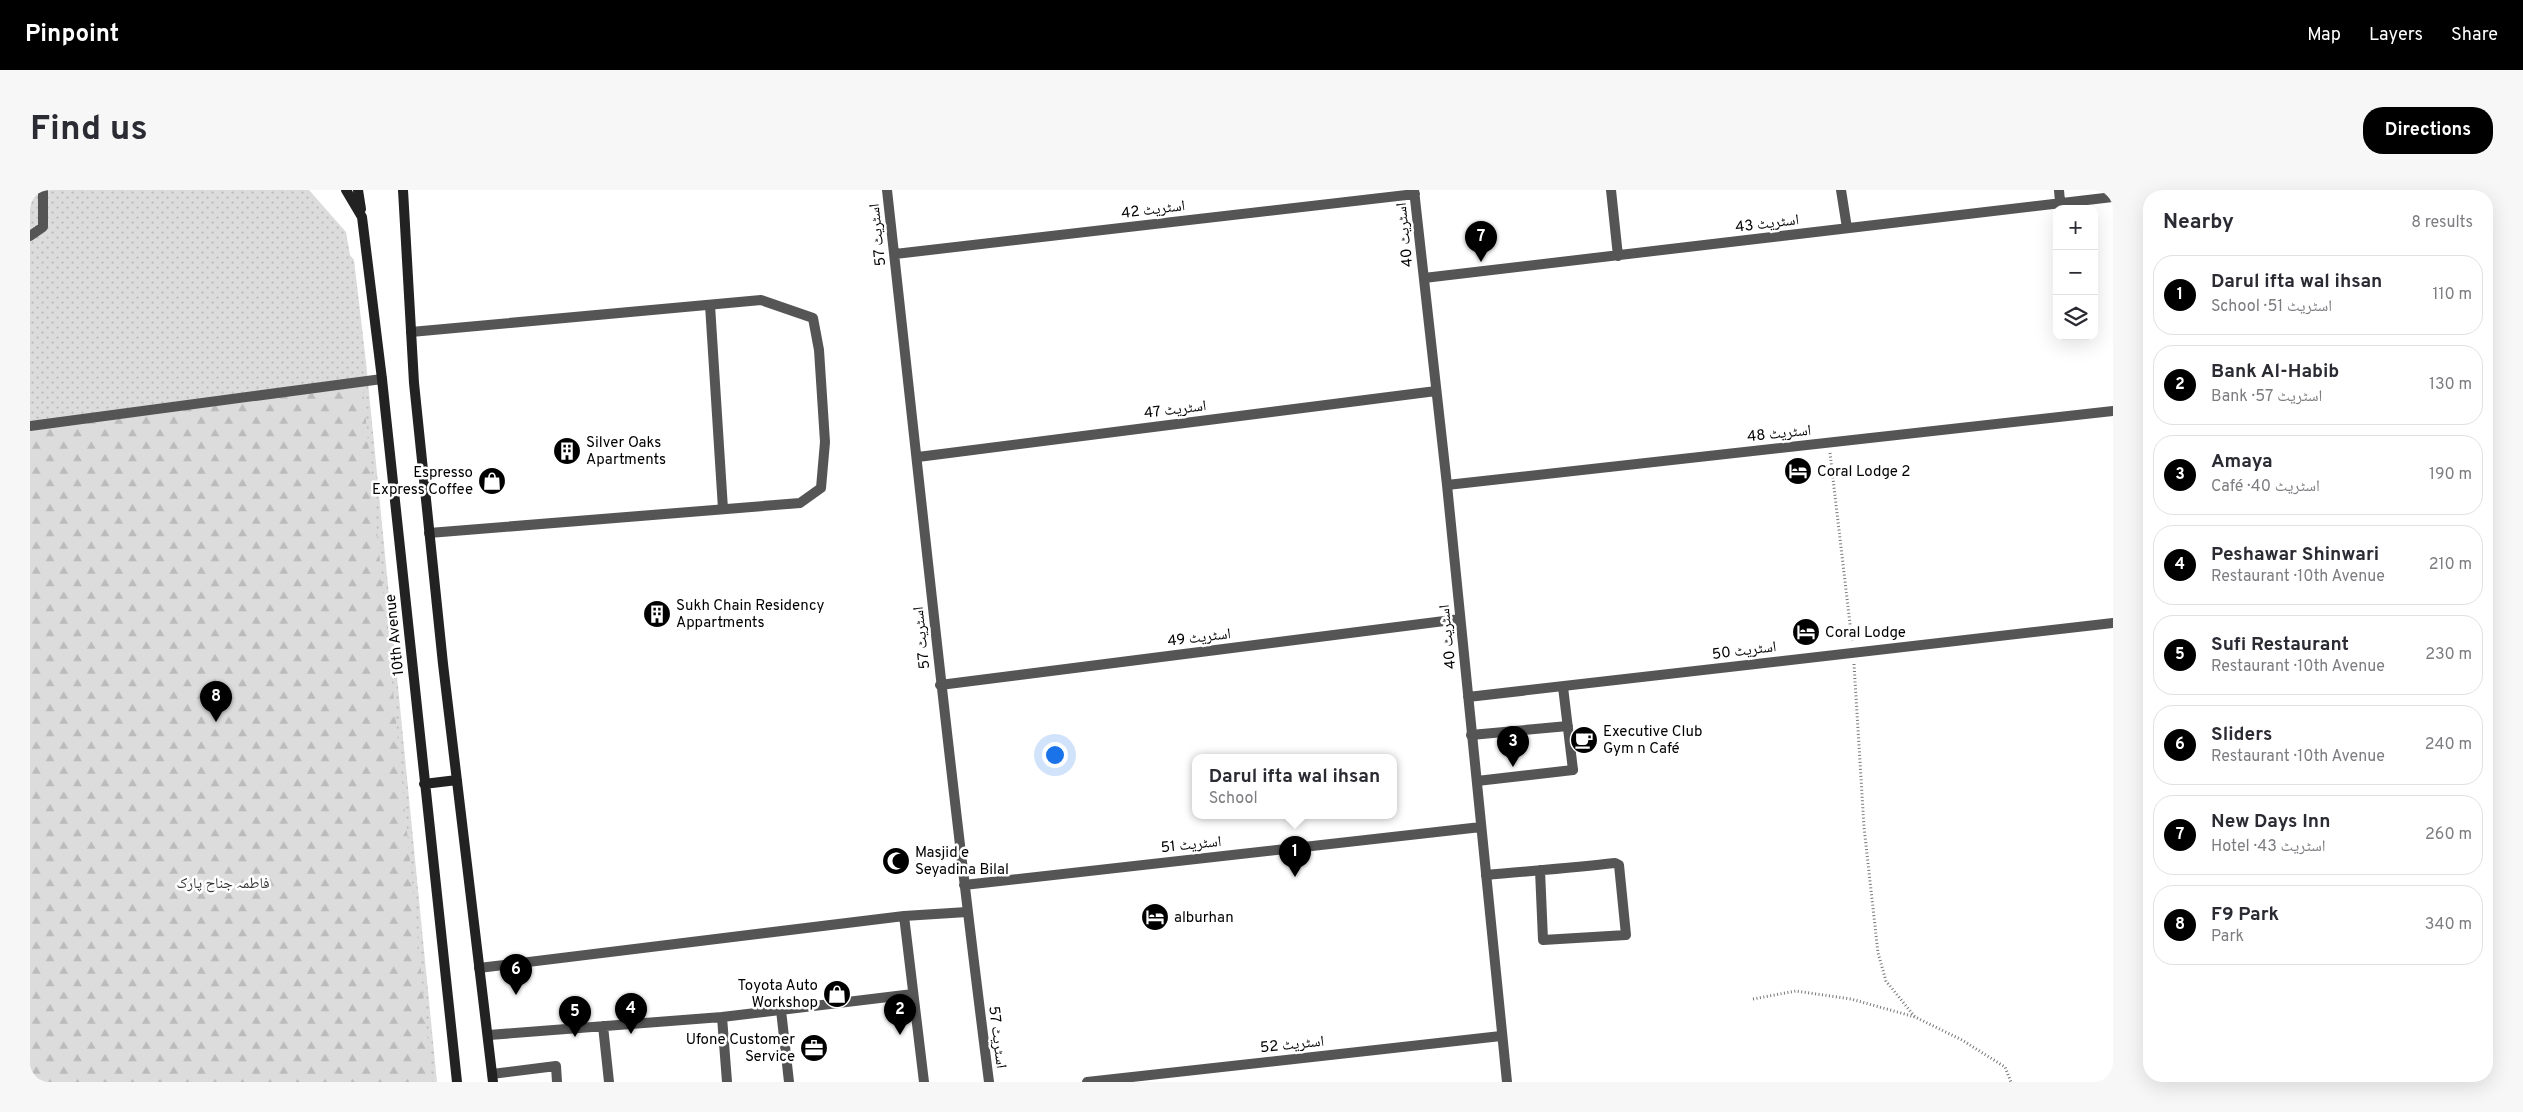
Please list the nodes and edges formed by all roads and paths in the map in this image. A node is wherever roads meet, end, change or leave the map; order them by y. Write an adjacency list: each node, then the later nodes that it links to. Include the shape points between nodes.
1 (43, 190): 14 (street, via 43,228)
2 (346, 190): 12 (main road, 10th Avenue)
3 (358, 190): 12 (main road)
4 (403, 190): 19 (main road)
5 (888, 190): 15 (street, اسٹریٹ 57)
6 (1611, 190): 16 (street)
7 (1841, 190): 13 (street)
8 (2059, 190): 11 (street)
9 (1414, 192): 15 (street, اسٹریٹ 42); 17 (street, اسٹریٹ 40)
10 (2113, 197): 11 (street, اسٹریٹ 43)
11 (2060, 202): 13 (street, اسٹریٹ 43)
12 (362, 218): 20 (main road, 10th Avenue)
13 (1847, 228): 16 (street, اسٹریٹ 43)
14 (30, 236)
15 (895, 254): 25 (street, اسٹریٹ 57)
16 (1618, 256): 17 (street, اسٹریٹ 43)
17 (1424, 278): 21 (street, اسٹریٹ 40)
18 (710, 305): 19 (street); 27 (street); 27 (street, via 761,300 813,318 826,442 821,488 800,503)
19 (411, 332): 28 (main road)
20 (382, 379): 23 (street); 39 (main road, 10th Avenue)
21 (1436, 391): 25 (street, اسٹریٹ 47); 26 (street, اسٹریٹ 40)
22 (2113, 411): 24 (street, اسٹریٹ 48)
23 (30, 426)
24 (1828, 443): 26 (street, اسٹریٹ 48); 31 (path)
25 (918, 457): 32 (street, اسٹریٹ 57)
26 (1448, 485): 29 (street, اسٹریٹ 40)
27 (724, 509): 28 (street)
28 (430, 533): 37 (main road)
29 (1460, 619): 32 (street, اسٹریٹ 49); 34 (street, اسٹریٹ 40)
30 (2113, 623): 31 (street, اسٹریٹ 50)
31 (1853, 652): 33 (street, اسٹریٹ 50); 50 (path, via 1864,827 1878,953 1886,981)
32 (940, 685): 43 (street, اسٹریٹ 57)
33 (1563, 687): 34 (street, اسٹریٹ 50); 35 (street)
34 (1468, 697): 36 (street, اسٹریٹ 40)
35 (1568, 726): 36 (street); 38 (street, via 1573,770)
36 (1472, 735): 38 (street, اسٹریٹ 40)
37 (457, 780): 39 (main road); 46 (main road)
38 (1477, 781): 40 (street, اسٹریٹ 40)
39 (424, 784): 56 (main road, 10th Avenue)
40 (1481, 827): 42 (street, اسٹریٹ 40); 43 (street, اسٹریٹ 51)
41 (1540, 870): 41 (street, via 1544,940 1626,935 1619,865); 42 (street)
42 (1486, 875): 54 (street, اسٹریٹ 40)
43 (964, 885): 44 (street, اسٹریٹ 57)
44 (967, 912): 45 (street); 62 (street, اسٹریٹ 57)
45 (904, 916): 46 (street); 47 (street)
46 (479, 968): 53 (main road)
47 (913, 994): 49 (street); 61 (street)
48 (1754, 999): 50 (path, via 1796,991 1852,999)
49 (782, 1010): 51 (street); 60 (street)
50 (1915, 1016): 65 (path, via 1962,1040 2005,1068)
51 (722, 1017): 52 (street); 59 (street)
52 (603, 1026): 53 (street); 58 (street)
53 (489, 1035): 55 (main road)
54 (1501, 1036): 63 (street, اسٹریٹ 52); 64 (street, اسٹریٹ 40)
55 (492, 1078): 57 (street, via 556,1066)
56 (457, 1082)
57 (556, 1082)
58 (609, 1082)
59 (727, 1082)
60 (790, 1082)
61 (924, 1082)
62 (989, 1082)
63 (1087, 1082)
64 (1507, 1082)
65 (2012, 1082)

